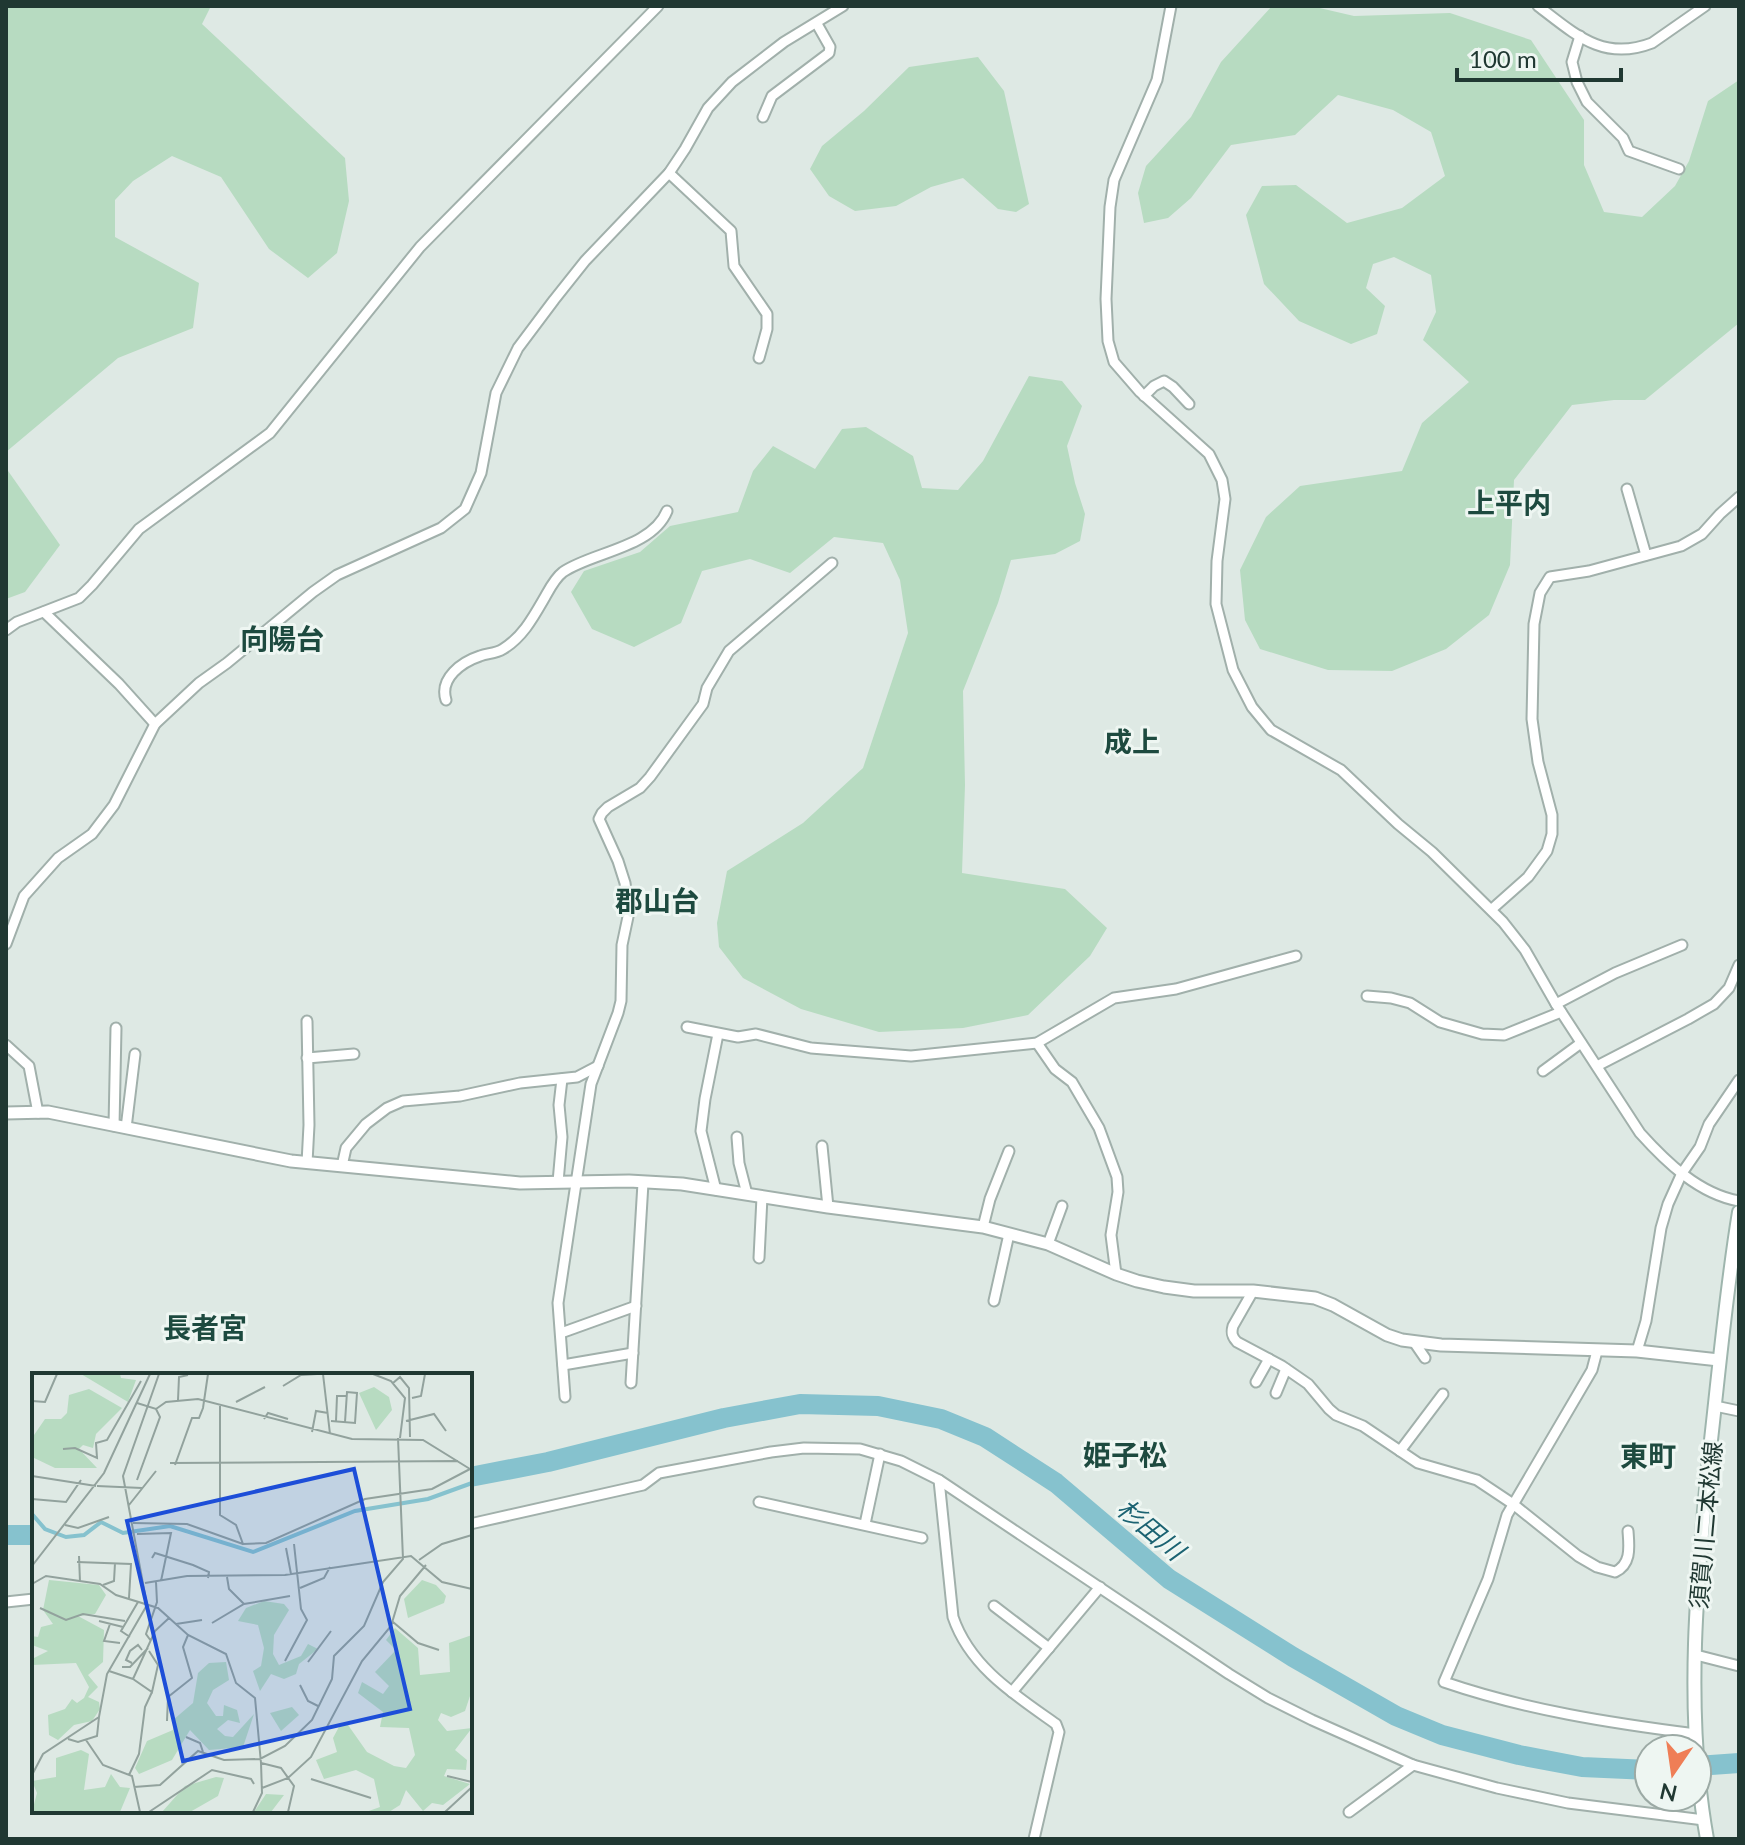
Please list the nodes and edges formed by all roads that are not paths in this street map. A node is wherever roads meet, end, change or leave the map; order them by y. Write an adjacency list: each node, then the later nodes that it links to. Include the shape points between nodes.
1 (658, 6): 19 (street, via 420,247 270,433 139,529 79,598)
2 (843, 6): 6 (street)
3 (1171, 6): 12 (street, via 1157,80 1114,180 1110,207 1108,341 1114,362)
4 (1538, 6): 7 (street)
5 (1705, 6): 7 (street, via 1642,47 1609,49)
6 (817, 24): 8 (street, via 829,53 772,96); 10 (street, via 732,82 708,108)
7 (1580, 36): 9 (street, via 1572,62 1587,102 1629,151)
8 (763, 117)
9 (1679, 169)
10 (669, 173): 11 (street, via 731,231 734,266 767,314); 22 (street, via 585,261 518,348 496,393 481,473 465,509 441,528 337,575)
11 (759, 358)
12 (1144, 396): 13 (street, via 1164,381); 23 (street, via 1209,454 1222,480 1216,604 1233,670 1252,707 1271,730 1341,770)
13 (1189, 404)
14 (1627, 489): 17 (street)
15 (1739, 497): 17 (street, via 1702,534)
16 (667, 511): 21 (street, via 657,528 563,572 518,638 455,669 446,683)
17 (1646, 555): 23 (street, via 1550,577 1540,593 1534,624 1532,719 1552,834 1528,877)
18 (832, 563): 40 (street, via 729,651 703,704 650,777 599,819 618,861 629,912 622,945 621,1001)
19 (44, 612): 20 (street); 22 (street)
20 (6, 630)
21 (446, 700)
22 (155, 724): 24 (street, via 114,805 92,834 58,858 24,896)
23 (1492, 909): 29 (street, via 1525,950)
24 (6, 944)
25 (1682, 945): 29 (street, via 1615,973)
26 (1296, 956): 34 (street, via 1176,989 1114,998)
27 (1739, 965): 41 (street, via 1714,1004)
28 (1367, 996): 29 (street, via 1410,1003 1440,1022 1482,1034 1504,1035)
29 (1558, 1008): 35 (street)
30 (307, 1021): 39 (street)
31 (687, 1027): 33 (street)
32 (116, 1028): 47 (street)
33 (718, 1034): 34 (street, via 756,1034 811,1048 911,1056); 57 (street, via 701,1131)
34 (1037, 1043): 68 (street, via 1072,1082 1099,1128 1117,1177 1111,1235)
35 (1581, 1043): 41 (street); 42 (street)
36 (6, 1045): 46 (street, via 29,1066)
37 (135, 1054): 47 (street)
38 (354, 1054): 39 (street)
39 (307, 1058): 51 (street)
40 (598, 1066): 43 (street); 54 (street)
41 (1597, 1066): 53 (street, via 1640,1133)
42 (1543, 1071)
43 (562, 1079): 52 (street, via 403,1101 366,1124 346,1148); 55 (street)
44 (1739, 1080): 53 (street)
45 (6, 1113): 46 (street)
46 (38, 1113): 47 (street)
47 (120, 1127): 51 (street)
48 (737, 1137): 58 (street)
49 (822, 1146): 62 (street)
50 (1009, 1151): 64 (street)
51 (307, 1163): 52 (street)
52 (342, 1166): 55 (street)
53 (1682, 1173): 60 (street, via 1711,1193); 75 (street, via 1661,1228)
54 (577, 1181): 55 (street); 56 (street); 72 (street, via 558,1303)
55 (558, 1182)
56 (643, 1183): 57 (street); 71 (street)
57 (716, 1190): 58 (street)
58 (747, 1194): 59 (street)
59 (762, 1197): 62 (street); 67 (street)
60 (1739, 1201)
61 (1062, 1206): 66 (street)
62 (828, 1207): 64 (street)
63 (1739, 1212): 79 (main road, 須賀川二本松線)
64 (983, 1227): 65 (street)
65 (1009, 1234): 66 (street); 70 (street)
66 (1048, 1244): 68 (street)
67 (759, 1258)
68 (1116, 1274): 69 (street, via 1194,1291)
69 (1253, 1291): 73 (street, via 1315,1298 1387,1335); 78 (street, via 1232,1332 1237,1342)
70 (994, 1301)
71 (636, 1306): 72 (street); 76 (street)
72 (561, 1333): 80 (street)
73 (1414, 1342): 74 (street); 77 (street)
74 (1597, 1351): 75 (street); 93 (street, via 1592,1370)
75 (1637, 1351): 79 (street)
76 (633, 1353): 80 (street); 83 (street)
77 (1425, 1358)
78 (1269, 1359): 81 (street); 82 (street)
79 (1719, 1360): 87 (main road, 須賀川二本松線)
80 (563, 1365): 86 (street)
81 (1286, 1369): 84 (street); 89 (street, via 1336,1415)
82 (1256, 1382)
83 (631, 1383)
84 (1276, 1393)
85 (1443, 1394): 89 (street)
86 (565, 1397)
87 (1715, 1406): 88 (street); 103 (main road, 須賀川二本松線)
88 (1739, 1411)
89 (1400, 1451): 93 (street, via 1418,1463 1477,1480)
90 (880, 1454): 91 (street); 94 (street, via 838,1448 771,1452 659,1473 643,1485); 95 (street)
91 (939, 1480): 98 (street); 105 (street, via 957,1631 979,1663)
92 (759, 1502): 95 (street)
93 (1513, 1504): 96 (street, via 1578,1556 1615,1572 1628,1560); 106 (street, via 1444,1682 1523,1706)
94 (472, 1524)
95 (865, 1524): 97 (street)
96 (1628, 1531)
97 (922, 1538)
98 (1100, 1587): 102 (street); 108 (street, via 1268,1698)
99 (32, 1599): 100 (street)
100 (6, 1602)
101 (994, 1606): 102 (street)
102 (1049, 1648): 105 (street)
103 (1696, 1655): 104 (street); 107 (main road, 須賀川二本松線)
104 (1739, 1666)
105 (1012, 1692): 112 (street, via 1056,1724 1059,1732)
106 (1671, 1733)
107 (1696, 1733)
108 (1413, 1765): 109 (street); 111 (street, via 1568,1803)
109 (1349, 1812)
110 (1703, 1813): 111 (main road, 須賀川二本松線)
111 (1703, 1817): 113 (main road, 須賀川二本松線)
112 (1034, 1839)
113 (1707, 1839)

